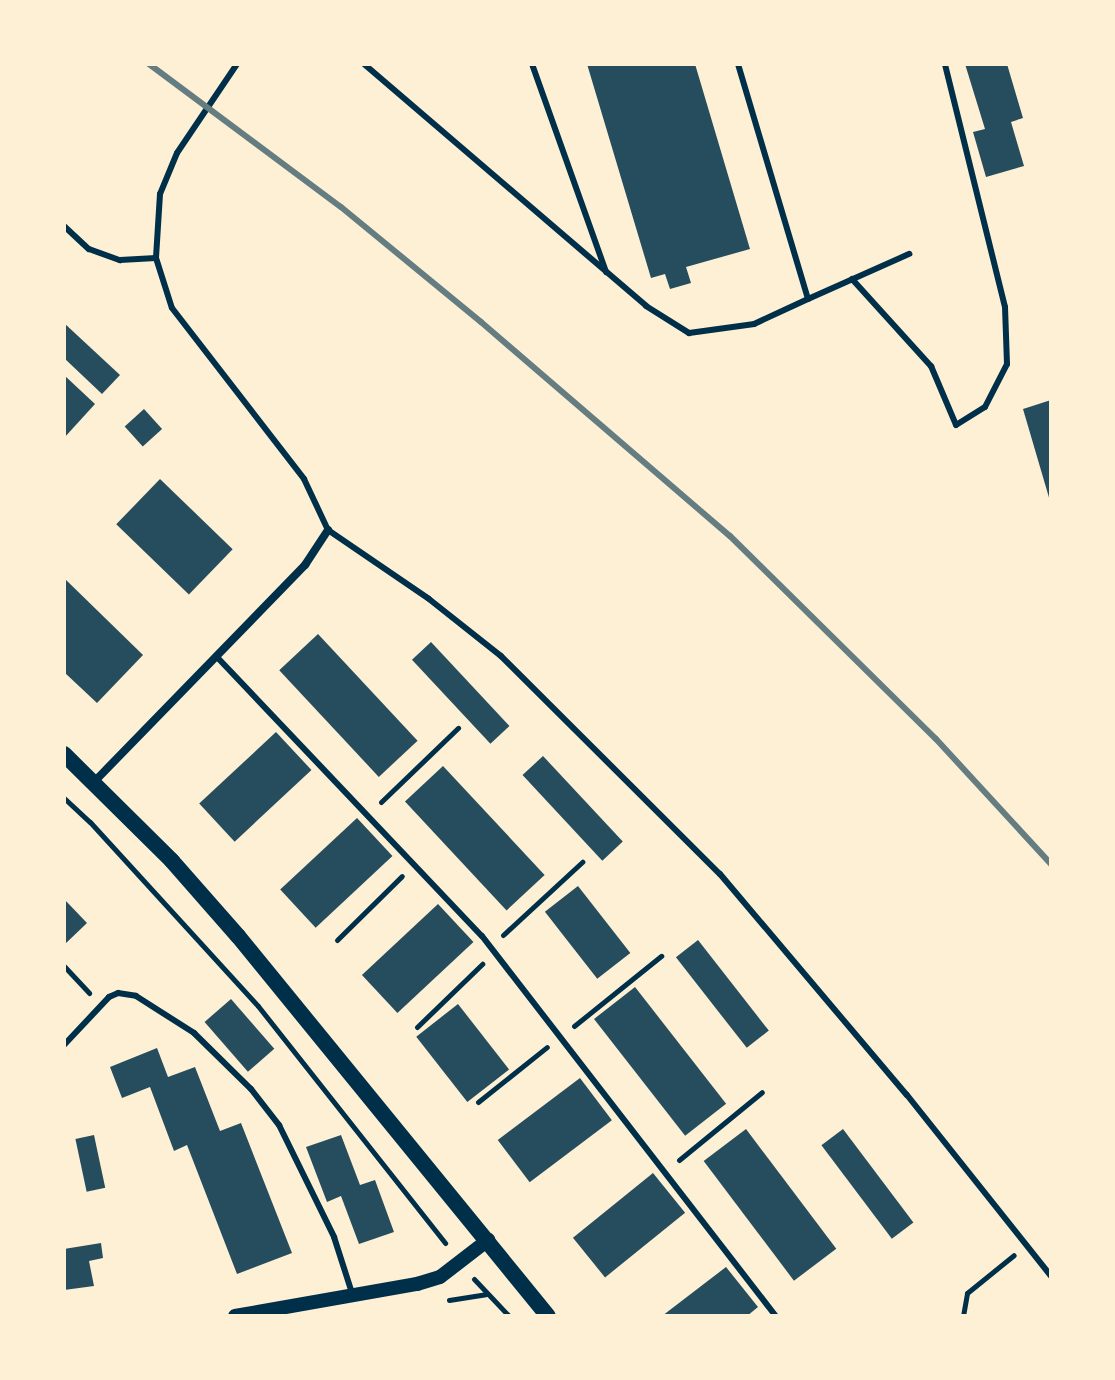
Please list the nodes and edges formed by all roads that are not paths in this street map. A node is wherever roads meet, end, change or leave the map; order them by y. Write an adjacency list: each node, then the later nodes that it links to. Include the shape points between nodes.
1 (237, 64): 8 (lane, via 177,153 160,194)
2 (364, 64): 9 (lane)
3 (532, 64): 9 (lane)
4 (738, 64): 11 (lane)
5 (945, 64): 10 (lane, via 1005,307 1007,364 985,407 956,425 931,366)
6 (64, 226): 8 (lane, via 99,253 120,260)
7 (909, 254): 10 (lane)
8 (156, 258): 12 (lane, via 172,308 304,479)
9 (606, 272): 11 (lane, via 689,333 754,324)
10 (852, 279): 11 (lane)
11 (808, 299)
12 (328, 530): 13 (street, via 305,565); 18 (lane, via 501,656 720,874)
13 (216, 656): 15 (street); 22 (lane, via 493,950)
14 (64, 754): 15 (main road)
15 (94, 782): 17 (main road, via 238,936)
16 (64, 1045): 19 (lane, via 118,993 136,996 194,1033 279,1125 334,1237)
17 (488, 1240): 19 (street, via 440,1277); 21 (main road)
18 (1051, 1276)
19 (354, 1296): 20 (street)
20 (235, 1316)
21 (548, 1316)
22 (776, 1316)

